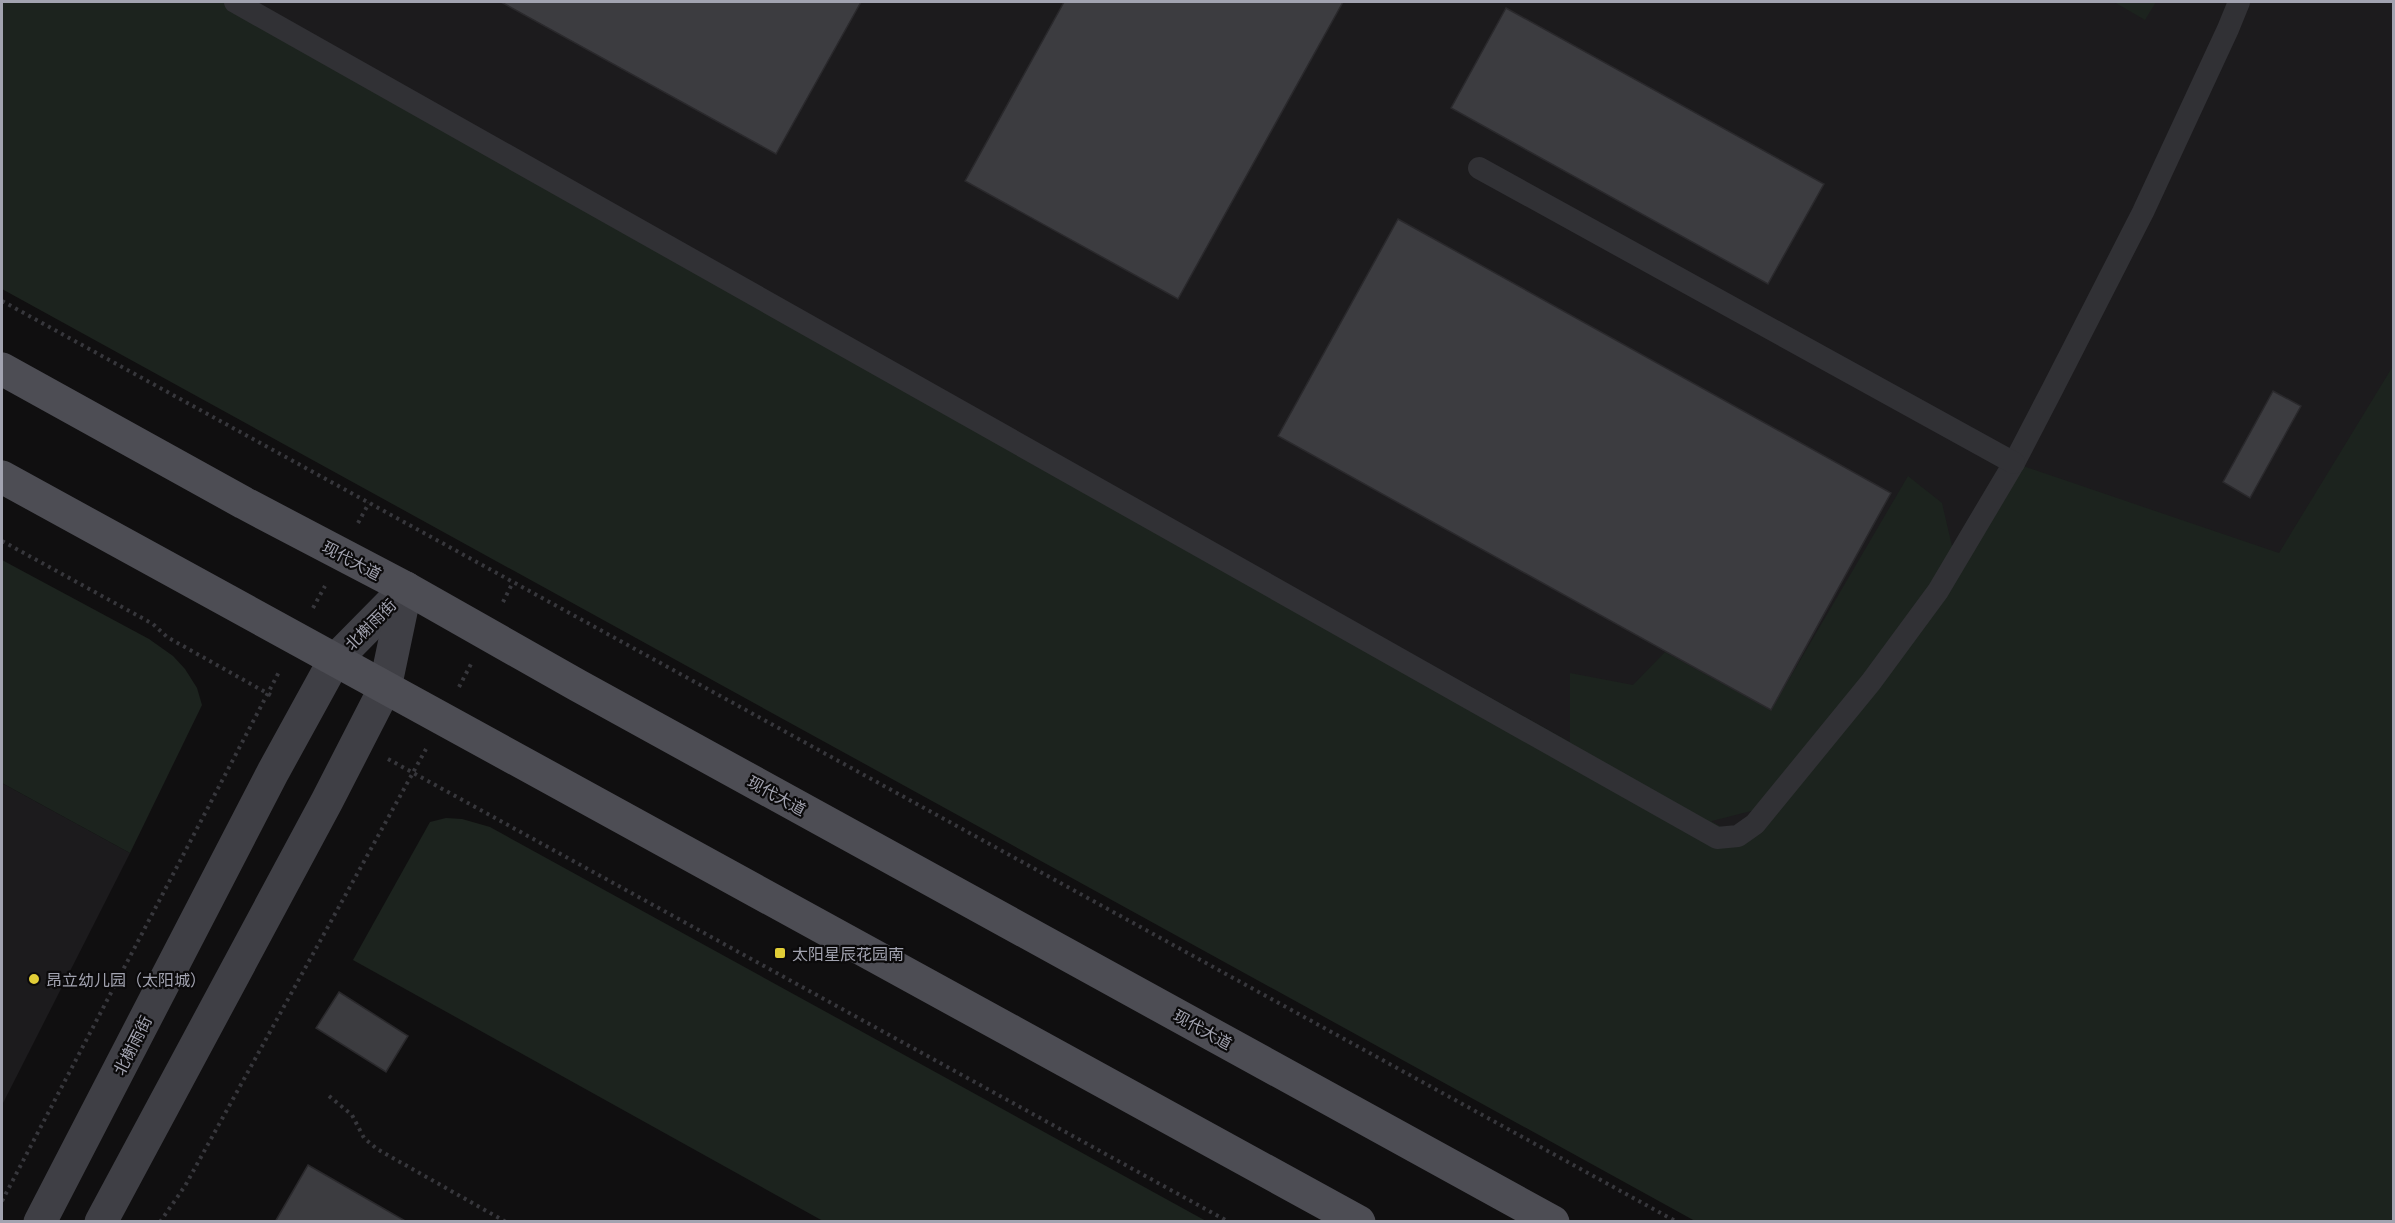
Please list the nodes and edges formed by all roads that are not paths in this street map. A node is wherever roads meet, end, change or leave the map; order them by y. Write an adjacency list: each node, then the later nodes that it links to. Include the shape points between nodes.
1 (235, 2): 5 (lane, via 1717,838 1738,836 1755,824 1871,682 1938,591)
2 (2238, 2): 5 (lane, via 2143,212)
3 (1479, 168): 5 (lane)
4 (2, 369): 7 (main road, 现代大道)
5 (2014, 463)
6 (2, 477): 8 (main road)
7 (406, 588): 8 (main road, 北榭雨街); 9 (main road, 北榭雨街); 13 (main road, 现代大道)
8 (334, 661): 9 (main road); 10 (main road, 北榭雨街)
9 (385, 688): 11 (main road, 北榭雨街); 12 (main road)
10 (40, 1221)
11 (101, 1221)
12 (1359, 1221)
13 (1553, 1221)

